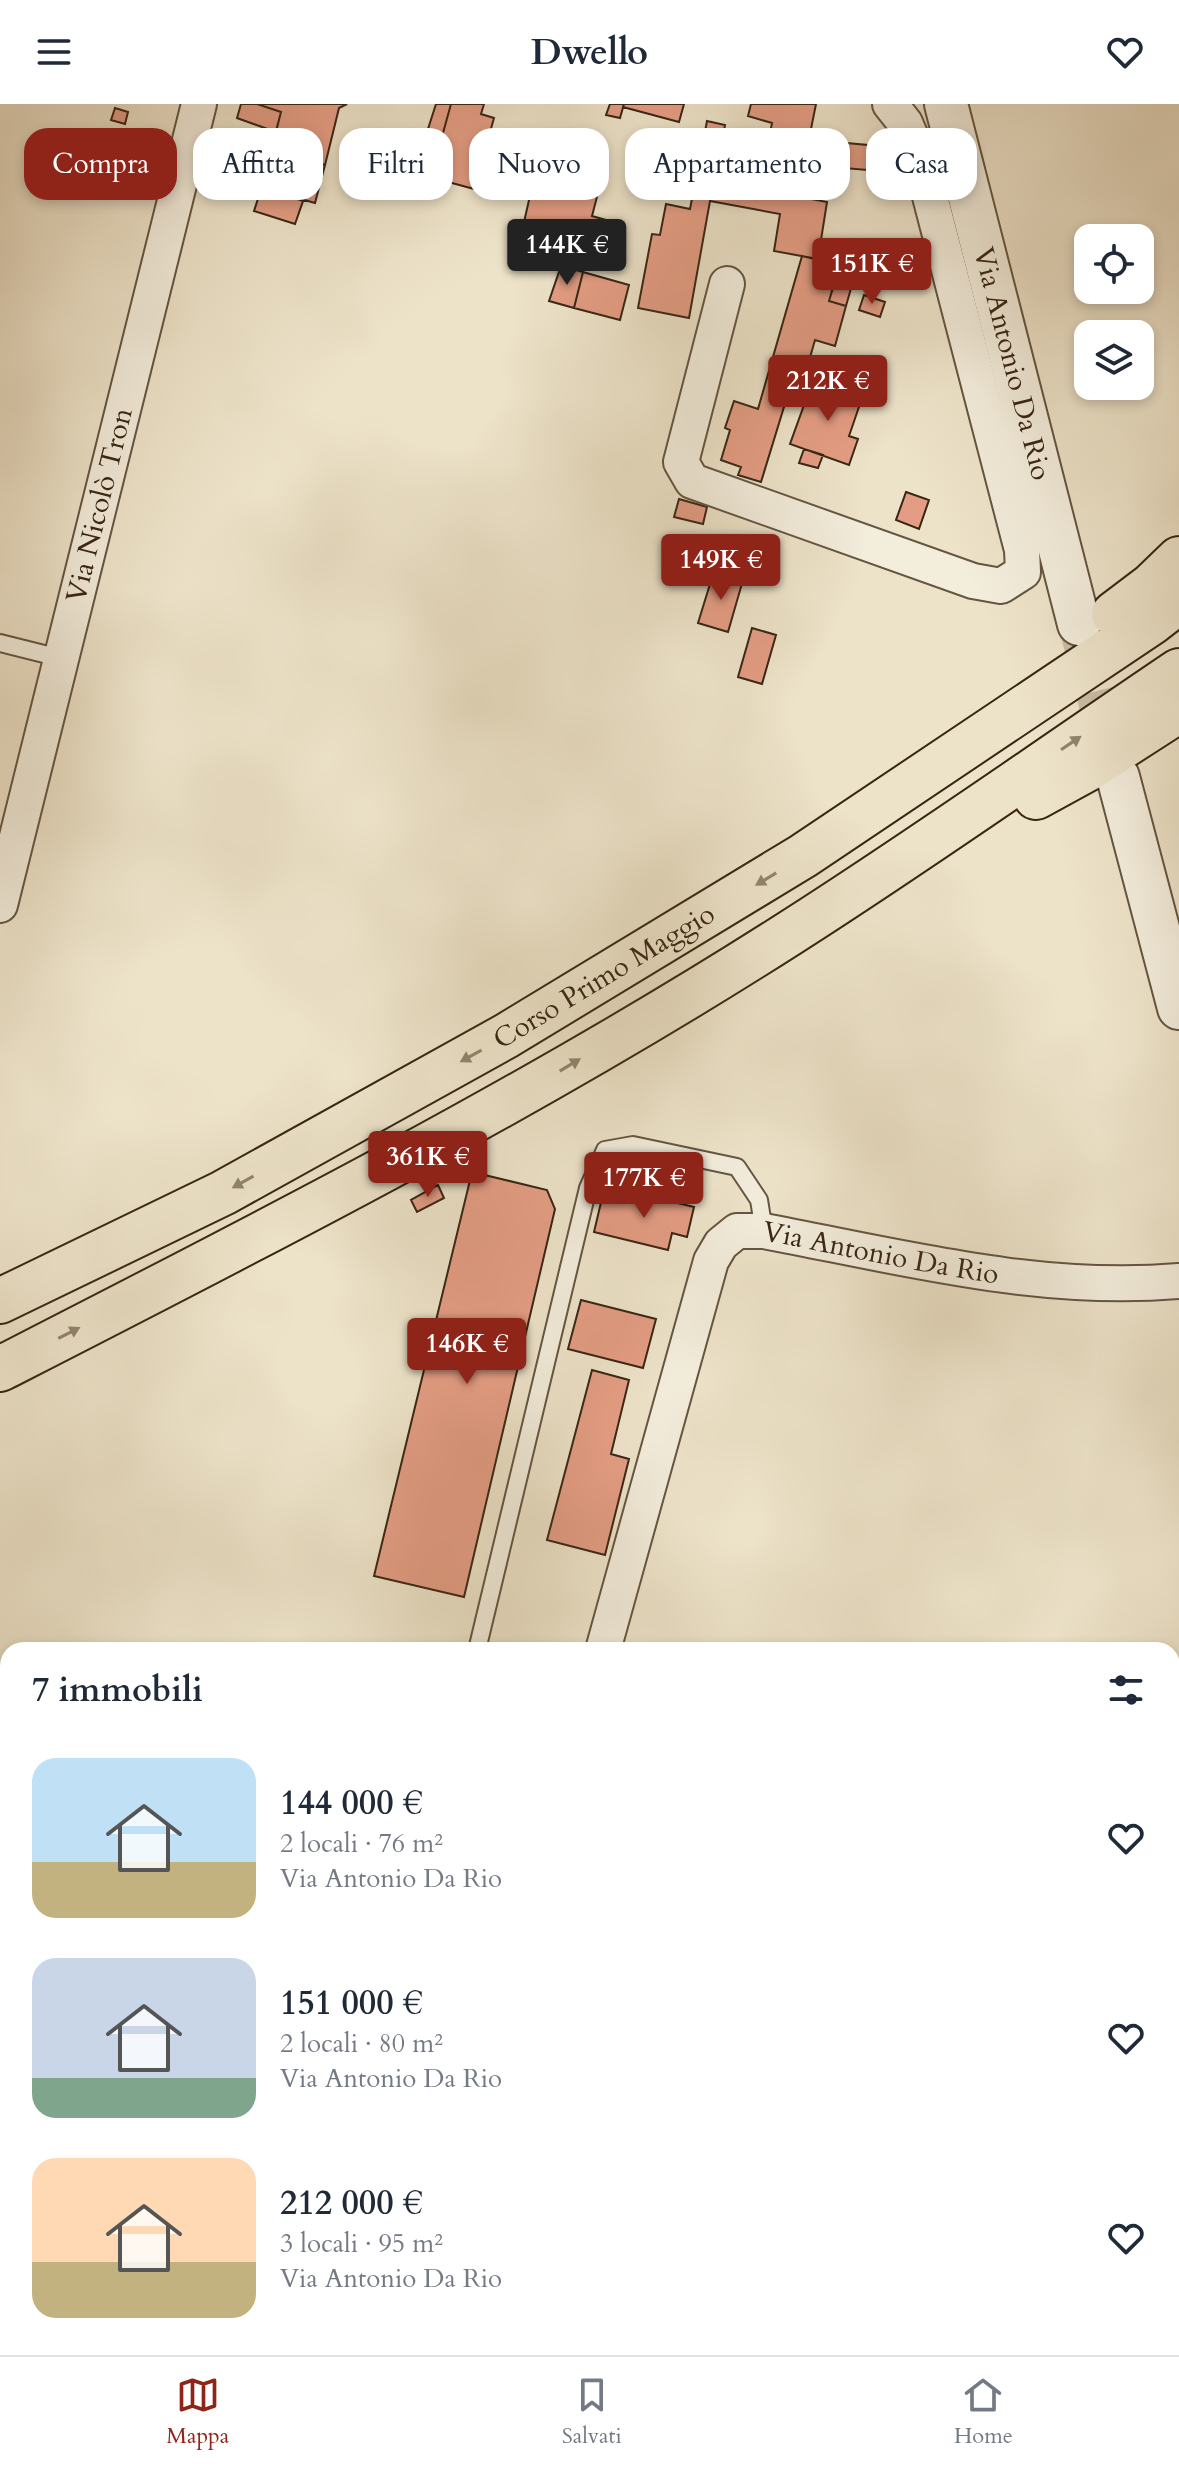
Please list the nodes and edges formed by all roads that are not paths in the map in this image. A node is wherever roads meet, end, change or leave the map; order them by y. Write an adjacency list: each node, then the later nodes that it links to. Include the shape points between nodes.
1 (199, 104): 9 (street, Via Nicolò Tron)
2 (890, 104): 4 (street, Via Antonio Da Rio, via 920,158 1022,550 1023,572 1001,586 973,581 692,481 681,462)
3 (946, 104): 7 (street, Via Antonio Da Rio)
4 (727, 284)
5 (1179, 559): 13 (highway)
6 (1179, 601): 13 (highway, Corso Primo Maggio)
7 (1079, 624)
8 (0, 643): 9 (lane)
9 (60, 658): 15 (street, Via Nicolò Tron)
10 (1179, 671): 14 (highway, Corso Primo Maggio, one-way to 10)
11 (1179, 710): 14 (highway, via 1089,768)
12 (1118, 777): 16 (street)
13 (803, 856): 19 (highway, Corso Primo Maggio, one-way to 19, via 506,1036 223,1193)
14 (842, 898): 20 (highway, Corso Primo Maggio, one-way to 14, via 528,1090)
15 (0, 905)
16 (1179, 1008)
17 (764, 1231): 18 (street, Via Antonio Da Rio, via 1032,1281 1130,1286); 21 (lane, via 759,1200 737,1167 633,1145 605,1150 588,1188); 22 (street, Via Antonio Da Rio, via 737,1231 711,1261)
18 (1179, 1281)
19 (0, 1301)
20 (0, 1369)
21 (479, 1642)
22 (605, 1642)

